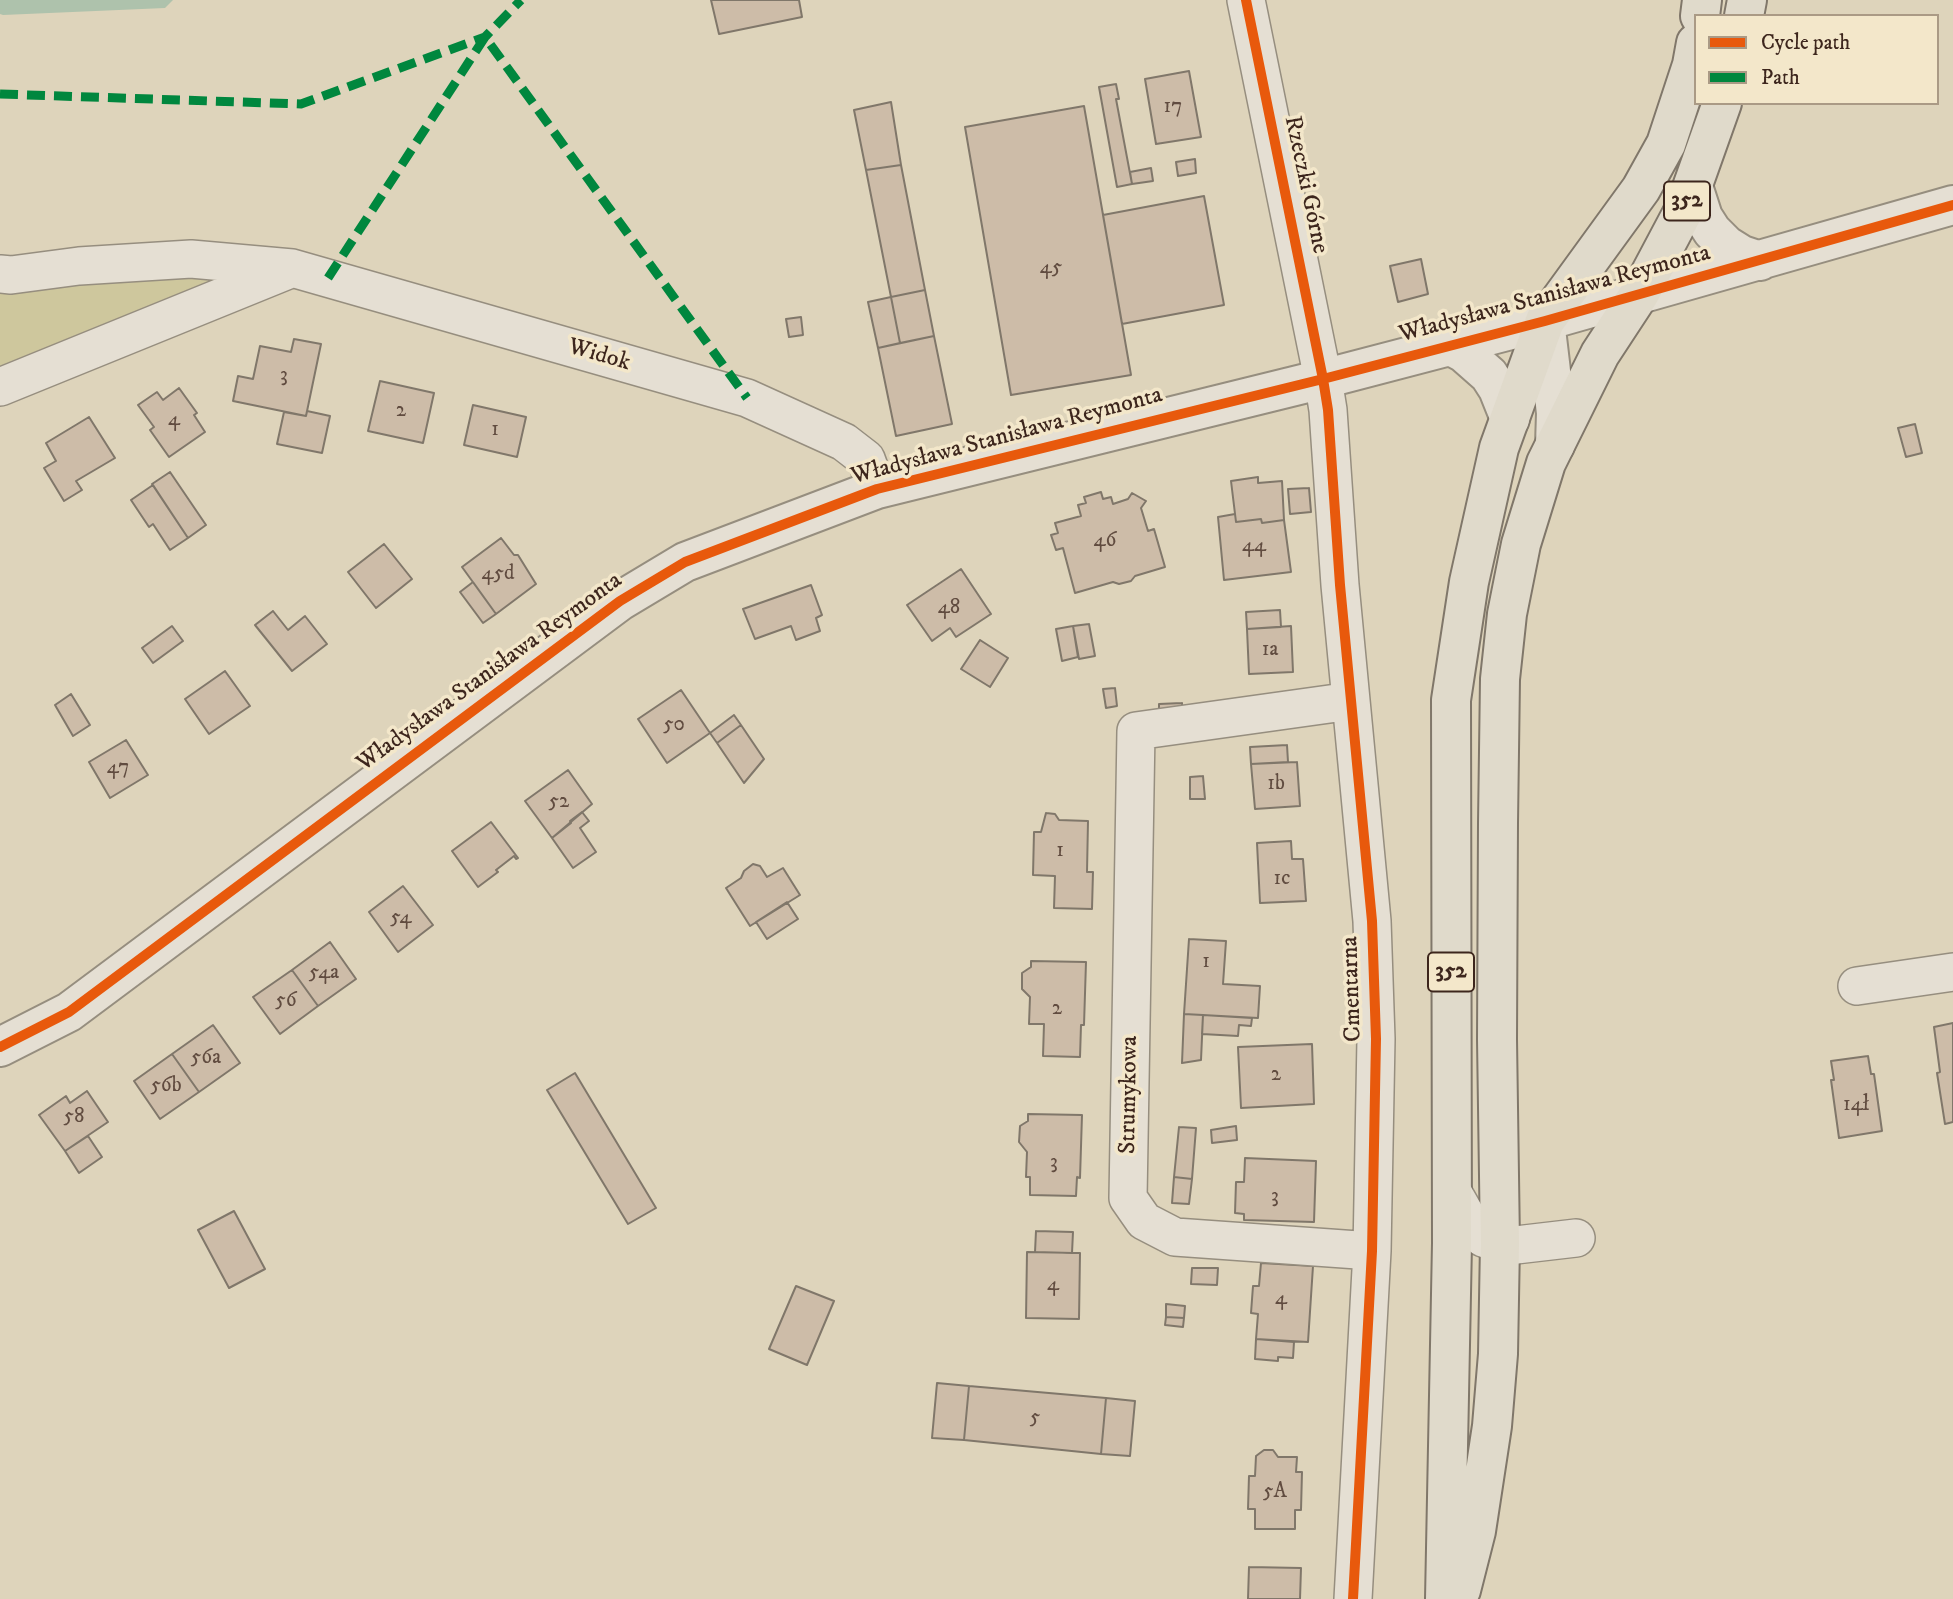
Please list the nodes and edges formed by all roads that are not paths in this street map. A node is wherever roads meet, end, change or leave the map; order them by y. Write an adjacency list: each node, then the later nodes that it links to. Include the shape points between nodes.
1 (1246, 0): 12 (street, Rzeczki Górne)
2 (1694, 54): 10 (main road, 352, via 1666,144 1641,189)
3 (1721, 105): 4 (main road, 352)
4 (1693, 186): 6 (street, via 1712,231 1742,255); 9 (main road, 352)
5 (1953, 205): 6 (street, Władysława Stanisława Reymonta)
6 (1760, 261): 9 (street, Władysława Stanisława Reymonta)
7 (292, 268): 8 (street, Widok, via 191,259); 13 (street); 16 (street, Widok, via 756,401 844,442 866,459)
8 (0, 274)
9 (1640, 293): 10 (street, Władysława Stanisława Reymonta); 15 (main road, 352, via 1600,354)
10 (1545, 321): 11 (street, Władysława Stanisława Reymonta); 14 (main road, 352); 15 (street, via 1554,387)
11 (1449, 345): 12 (street, Władysława Stanisława Reymonta); 14 (street, via 1489,375)
12 (1323, 379): 16 (street, Władysława Stanisława Reymonta); 17 (street, Cmentarna)
13 (0, 387)
14 (1510, 418): 21 (main road, 352, via 1469,582 1451,700)
15 (1555, 445): 23 (main road, 352, via 1521,544 1500,678)
16 (877, 489): 20 (street, Władysława Stanisława Reymonta, via 685,562 620,601 69,1012)
17 (1351, 701): 24 (street, Cmentarna, via 1371,921 1376,1039); 24 (street, Strumykowa, via 1136,731 1128,1198 1144,1221 1175,1237)
18 (1953, 972): 19 (street)
19 (1857, 986)
20 (0, 1047)
21 (1452, 1191): 23 (street, via 1472,1226 1483,1238); 25 (main road, 352)
22 (1576, 1238): 23 (street)
23 (1500, 1244): 25 (street, via 1469,1259); 28 (main road, 352, via 1499,1354 1492,1426 1476,1531)
24 (1372, 1251): 26 (street, Cmentarna)
25 (1451, 1283): 27 (main road, 352)
26 (1353, 1599)
27 (1445, 1599)
28 (1459, 1599)

